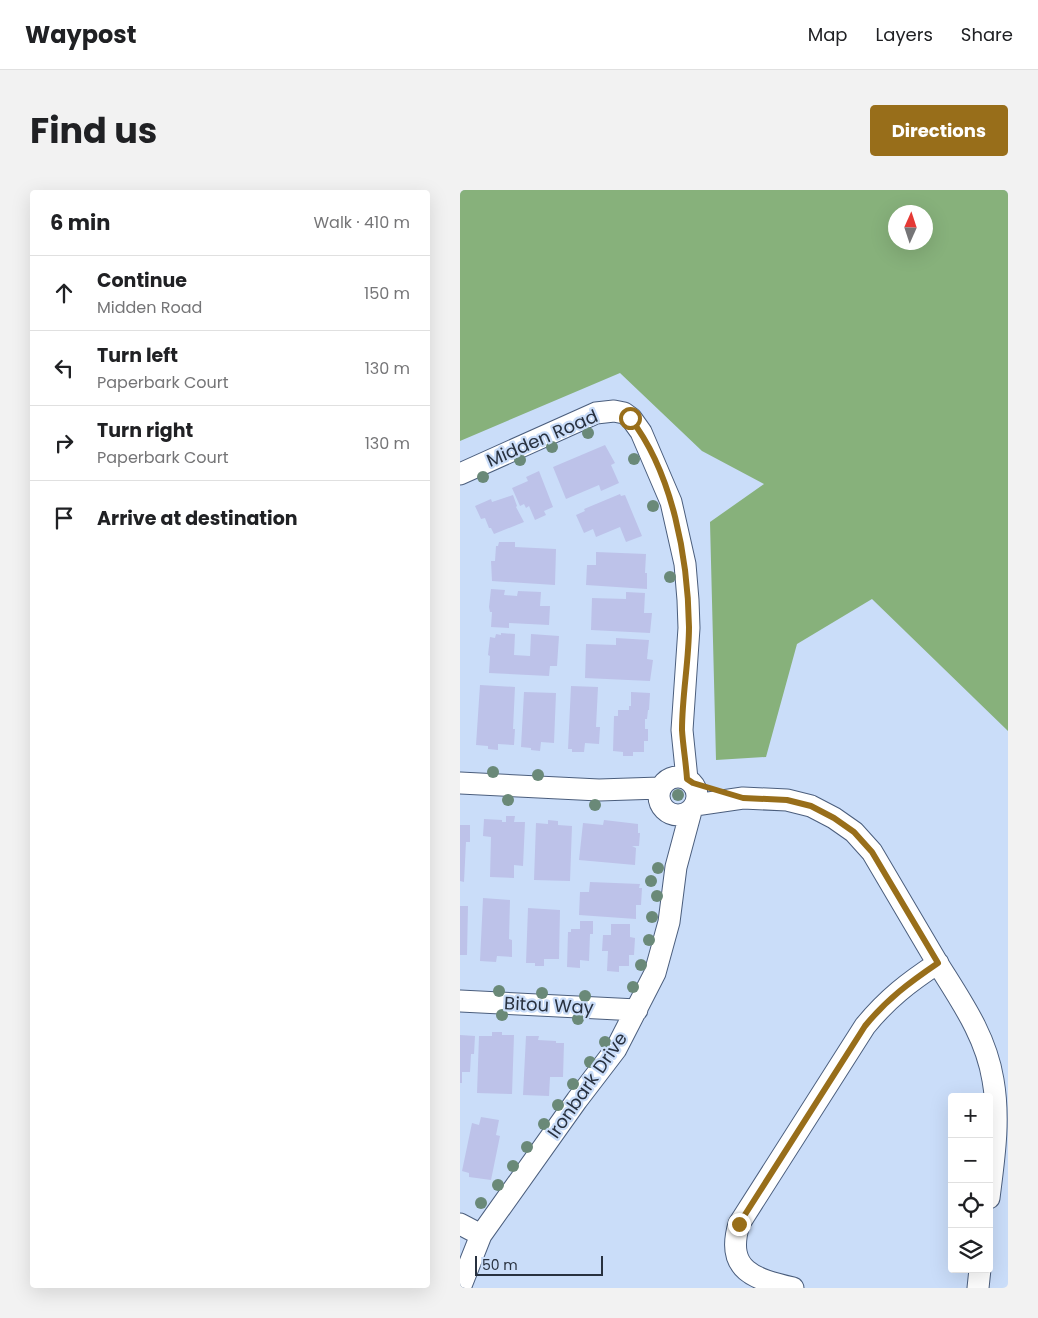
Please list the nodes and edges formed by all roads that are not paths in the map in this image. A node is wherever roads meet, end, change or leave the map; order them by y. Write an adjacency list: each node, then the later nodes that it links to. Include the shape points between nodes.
1 (460, 474): 2 (street, Midden Road, via 596,413 614,410 630,418 641,432 672,502 685,564 689,628)
2 (682, 730): 3 (street, Midden Road); 5 (street, Midden Road)
3 (690, 781): 5 (street, via 680,776 672,777); 6 (street); 7 (street, via 698,797)
4 (460, 783): 5 (street, via 599,790)
5 (663, 797): 7 (street, via 676,815); 8 (street, Ironbark Drive)
6 (743, 798): 7 (street); 9 (street, via 787,800 811,806 854,832 872,852)
7 (693, 808): 8 (street, Ironbark Drive)
8 (676, 867): 11 (street, Ironbark Drive, via 669,922 655,974)
9 (938, 963): 12 (street, via 974,1024 993,1079 997,1140); 17 (street, via 906,985 865,1026 739,1224 736,1250 746,1270 756,1278)
10 (460, 1001): 11 (street, Bitou Way)
11 (638, 1010): 14 (street, Ironbark Drive, via 616,1049)
12 (991, 1183)
13 (460, 1224): 14 (street)
14 (481, 1235): 16 (street, Ironbark Drive)
15 (980, 1273): 18 (street)
16 (460, 1288)
17 (793, 1288)
18 (978, 1288)

